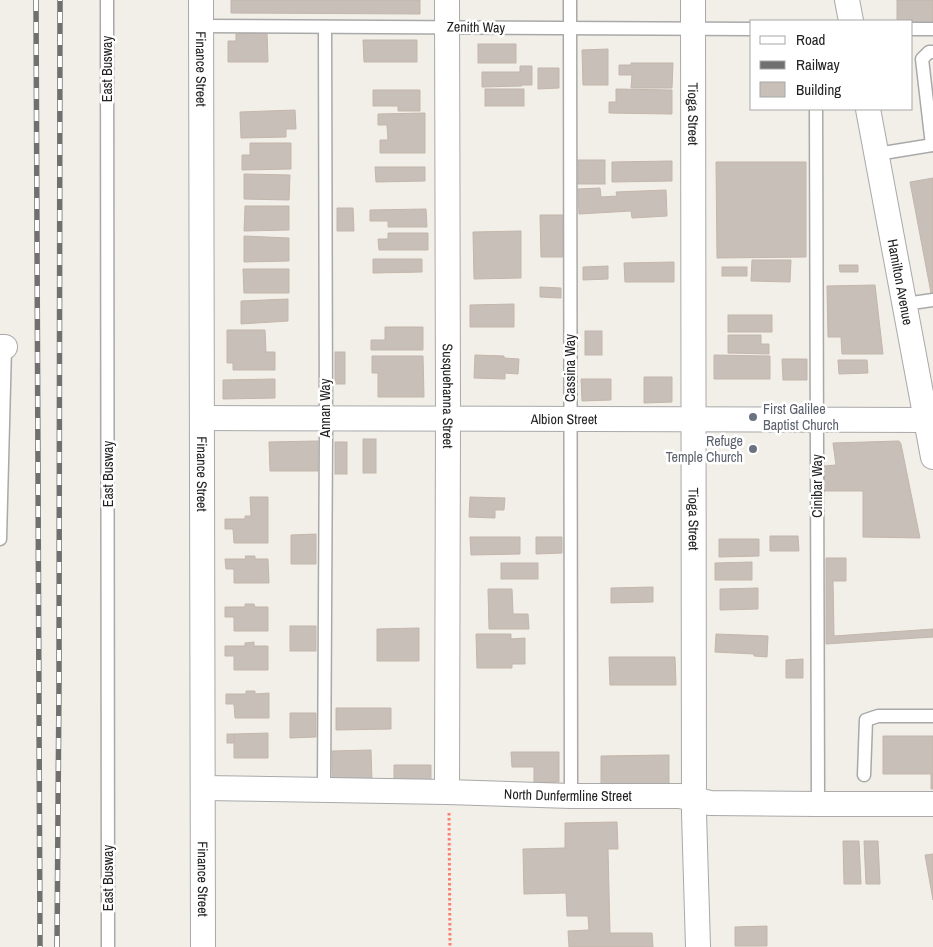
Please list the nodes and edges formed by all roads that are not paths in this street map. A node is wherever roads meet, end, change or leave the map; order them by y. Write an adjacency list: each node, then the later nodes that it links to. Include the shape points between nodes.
1 (107, 0): 42 (lane, East Busway)
2 (201, 0): 8 (street, Finance Street)
3 (446, 0): 10 (street, Susquehanna Street)
4 (570, 0): 11 (lane, Cassina Way)
5 (693, 0): 12 (street, Tioga Street)
6 (848, 0): 7 (street)
7 (851, 20)
8 (200, 26): 9 (lane, Zenith Way); 24 (street, Finance Street)
9 (325, 27): 10 (lane, Zenith Way); 25 (lane, Annan Way)
10 (447, 27): 11 (lane, Zenith Way); 26 (street, Susquehanna Street)
11 (571, 29): 12 (lane, Zenith Way); 27 (lane, Cassina Way)
12 (692, 29): 13 (lane, Zenith Way); 28 (street, Tioga Street)
13 (750, 29)
14 (913, 29): 15 (lane)
15 (933, 29)
16 (933, 52): 19 (lane, via 922,58)
17 (816, 110): 29 (lane, Cinibar Way)
18 (868, 110): 20 (street, Hamilton Avenue)
19 (932, 145): 20 (lane)
20 (877, 154): 22 (street, Hamilton Avenue)
21 (933, 300): 22 (lane)
22 (905, 304): 30 (street, Hamilton Avenue)
23 (2, 347): 32 (lane)
24 (202, 418): 25 (street, Albion Street); 35 (street, Finance Street)
25 (326, 418): 26 (street, Albion Street); 36 (lane, Annan Way)
26 (448, 418): 27 (street, Albion Street); 38 (street, Susquehanna Street)
27 (570, 419): 28 (street, Albion Street); 37 (lane, Cassina Way)
28 (694, 419): 29 (street, Albion Street); 39 (street, Tioga Street)
29 (817, 420): 30 (street, Albion Street); 40 (lane, Cinibar Way)
30 (927, 420): 31 (street, Hamilton Avenue)
31 (933, 457)
32 (0, 539)
33 (933, 716): 34 (lane, via 878,716 866,720)
34 (864, 775)
35 (203, 788): 36 (street, North Dunfermline Street); 43 (street, Finance Street)
36 (324, 789): 38 (street, North Dunfermline Street)
37 (571, 796): 38 (street, North Dunfermline Street); 39 (street, North Dunfermline Street, via 680,796)
38 (448, 798)
39 (694, 800): 40 (street, North Dunfermline Street); 44 (street, Tioga Street)
40 (818, 804): 41 (street, North Dunfermline Street)
41 (933, 804)
42 (108, 947)
43 (203, 947)
44 (698, 947)

